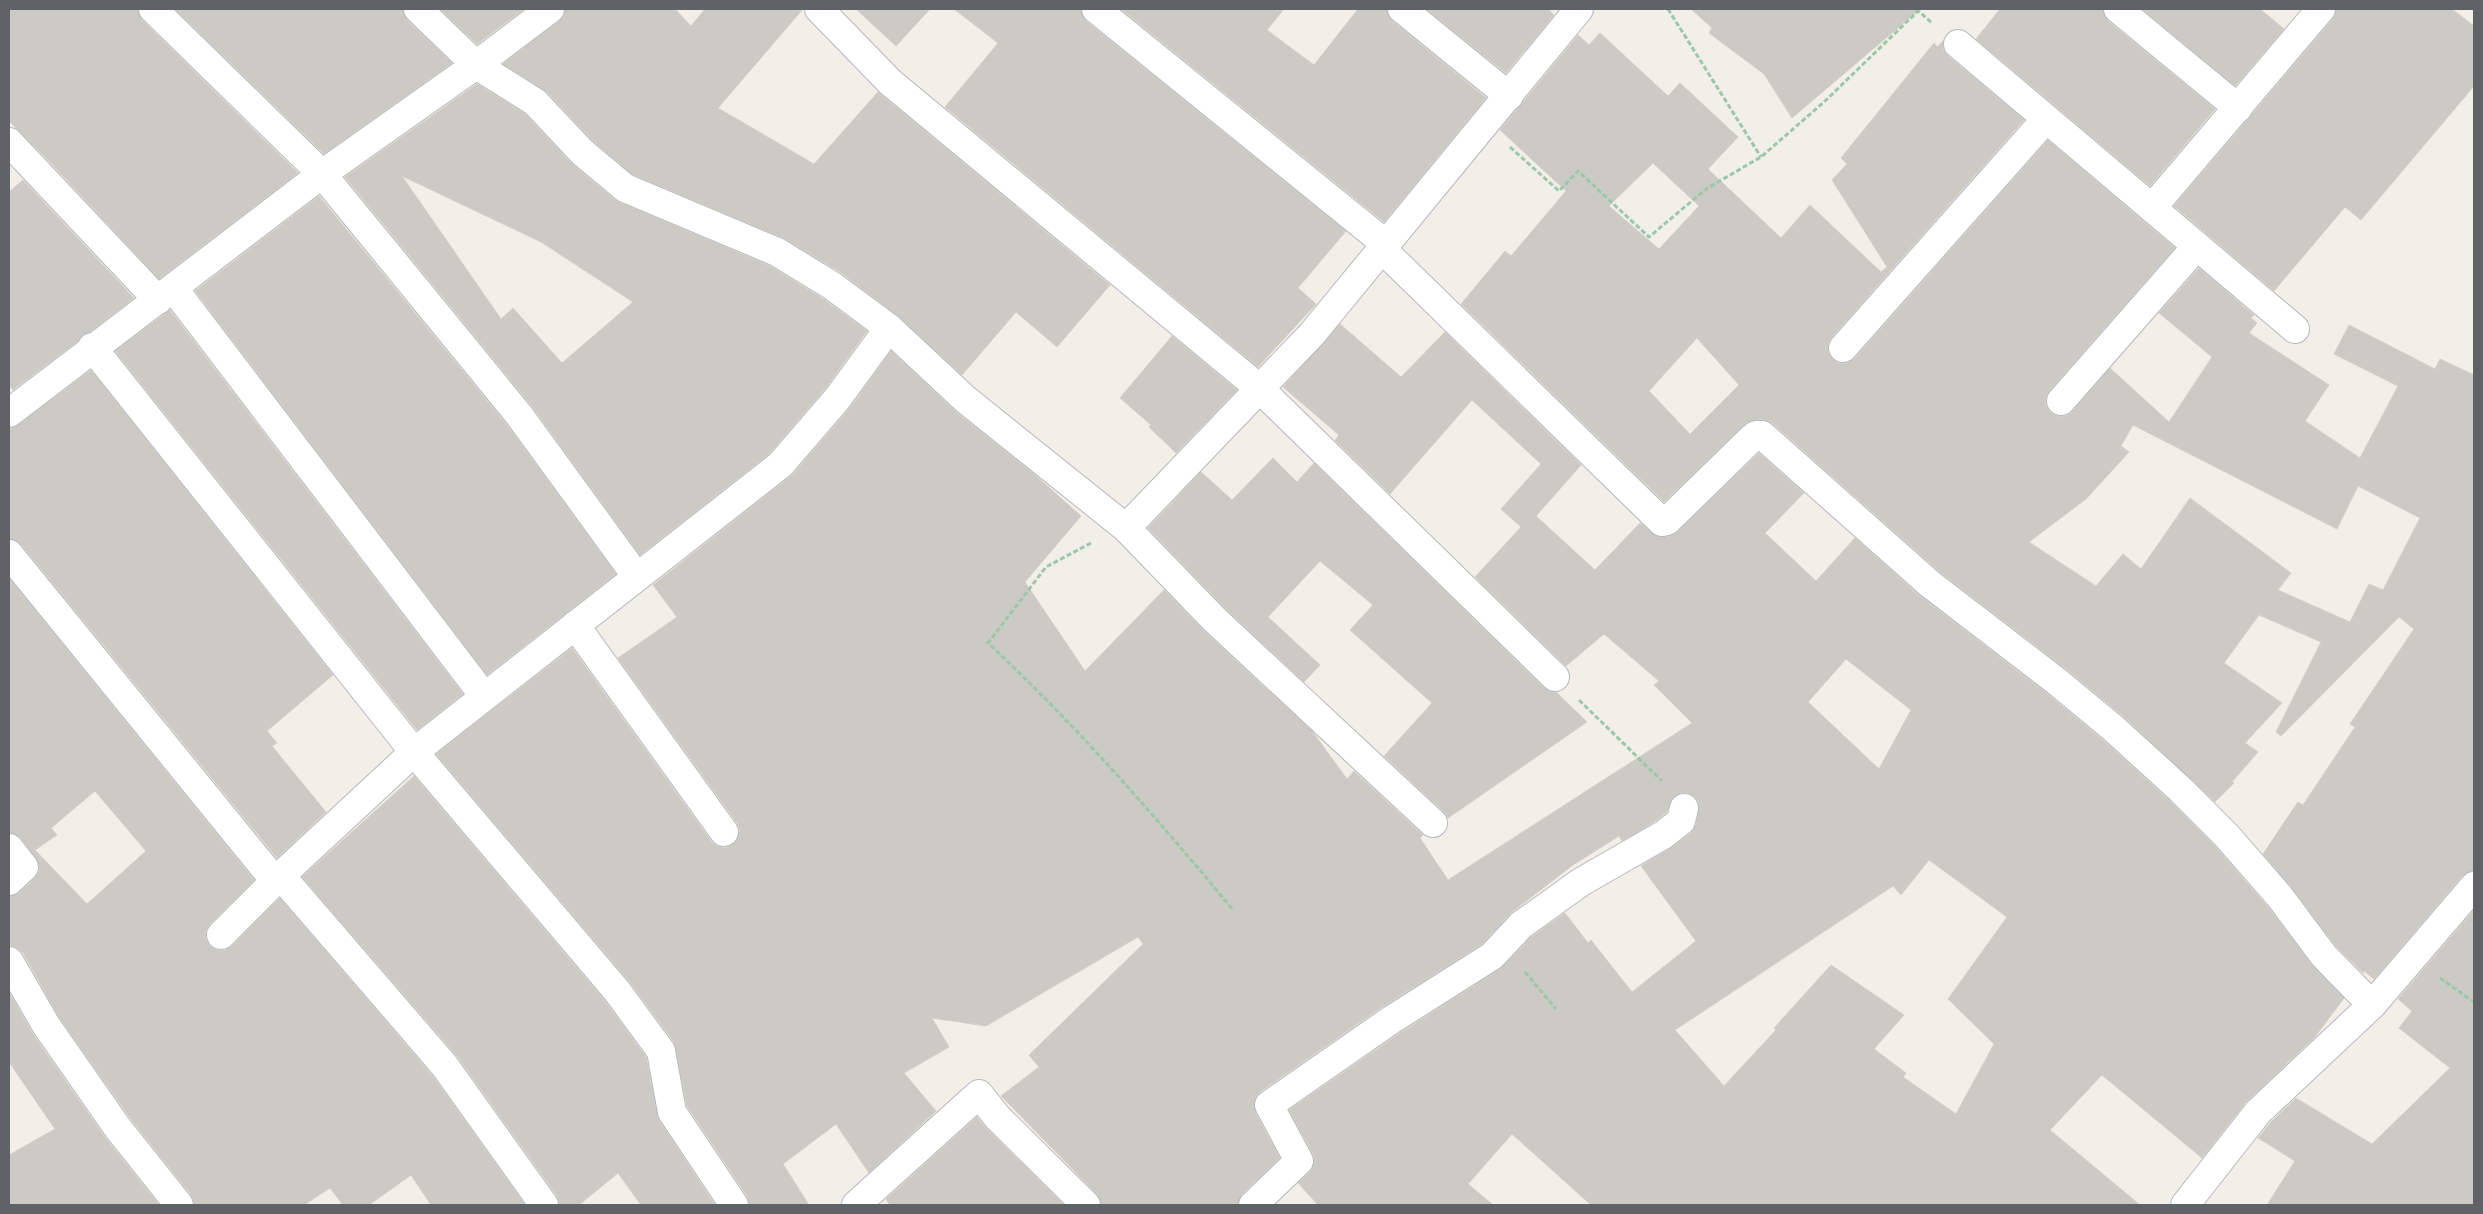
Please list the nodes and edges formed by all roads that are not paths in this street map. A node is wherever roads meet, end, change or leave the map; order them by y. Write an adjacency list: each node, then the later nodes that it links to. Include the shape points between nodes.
1 (153, 9): 16 (street)
2 (418, 9): 11 (street)
3 (550, 9): 11 (street)
4 (819, 9): 25 (street, via 890,82)
5 (1096, 9): 18 (street)
6 (1402, 9): 12 (street)
7 (1579, 9): 12 (street)
8 (2118, 9): 13 (street)
9 (2321, 9): 13 (street)
10 (1958, 44): 14 (street)
11 (476, 65): 16 (street); 21 (street, via 535,102 582,152 625,188 777,252 831,285)
12 (1509, 96): 18 (street)
13 (2238, 108): 17 (street)
14 (2046, 119): 17 (street); 24 (street)
15 (9, 142): 20 (street)
16 (322, 174): 20 (street); 30 (street, via 519,415)
17 (2152, 208): 19 (street)
18 (1384, 246): 25 (street, via 1312,334); 44 (street, via 1662,522 1667,521 1751,439 1762,435 1930,584 2084,704 2181,790 2226,834 2280,897 2324,956)
19 (2197, 246): 22 (street); 26 (street)
20 (166, 294): 23 (street); 33 (street)
21 (889, 328): 28 (street, via 965,399); 30 (street, via 837,399 780,465)
22 (2296, 329)
23 (92, 347): 27 (street); 34 (street)
24 (1843, 348)
25 (1259, 388): 28 (street); 32 (street)
26 (2061, 401)
27 (9, 413)
28 (1126, 528): 36 (street, via 1214,619)
29 (9, 554): 39 (street)
30 (637, 576): 31 (street)
31 (576, 625): 33 (street); 37 (street)
32 (1555, 677)
33 (484, 696): 34 (street)
34 (414, 752): 39 (street); 47 (street, via 617,991 661,1051 672,1112)
35 (1684, 808): 50 (street, via 1681,821 1663,835 1580,882 1521,924 1492,956 1391,1020 1269,1105 1299,1161)
36 (1433, 823)
37 (724, 832)
38 (9, 848): 40 (street, via 24,867)
39 (278, 878): 42 (street); 46 (street, via 444,1065)
40 (9, 881)
41 (2474, 886): 44 (street)
42 (221, 935)
43 (9, 961): 45 (street, via 46,1025 117,1127)
44 (2372, 1005): 51 (street, via 2258,1112)
45 (179, 1205)
46 (544, 1205)
47 (734, 1205)
48 (856, 1205): 49 (street, via 979,1094 998,1118)
49 (1086, 1205)
50 (1253, 1205)
51 (2185, 1205)

